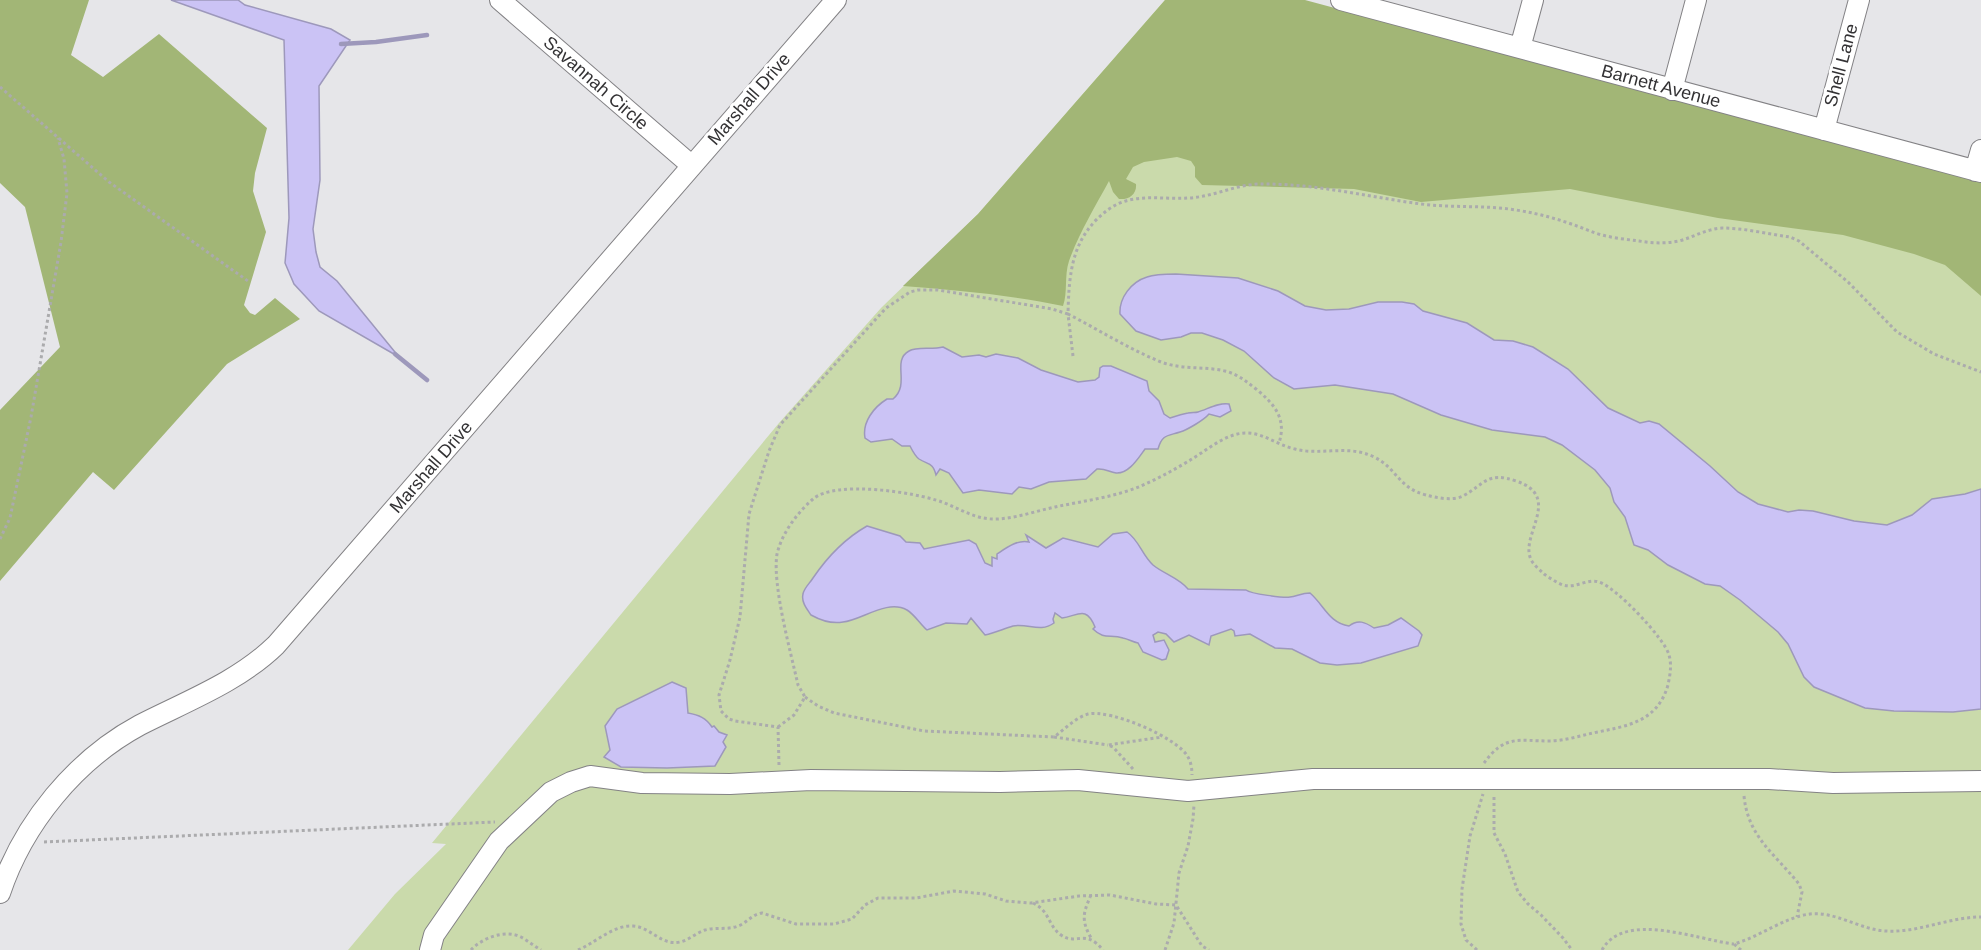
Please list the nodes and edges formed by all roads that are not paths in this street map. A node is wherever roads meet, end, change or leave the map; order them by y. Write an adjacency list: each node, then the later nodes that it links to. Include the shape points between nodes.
1 (500, 0): 12 (street, Savannah Circle)
2 (836, 0): 12 (street, Marshall Drive)
3 (1341, 0): 7 (street, Barnett Avenue)
4 (1533, 0): 8 (street)
5 (1696, 0): 9 (street)
6 (1859, 0): 10 (street, Shell Lane)
7 (1371, 4): 8 (street, Barnett Avenue)
8 (1520, 48): 9 (street, Barnett Avenue)
9 (1672, 90): 10 (street, Barnett Avenue)
10 (1824, 130): 13 (street, Barnett Avenue)
11 (1981, 150): 13 (street)
12 (691, 165): 15 (street, Marshall Drive, via 276,645 237,676 133,729 81,769 32,826)
13 (1978, 171)
14 (1981, 781): 16 (street, via 1313,779 1188,791 1078,780 730,784 642,783 590,776 551,792 499,841 434,935)
15 (0, 893)
16 (430, 950)

